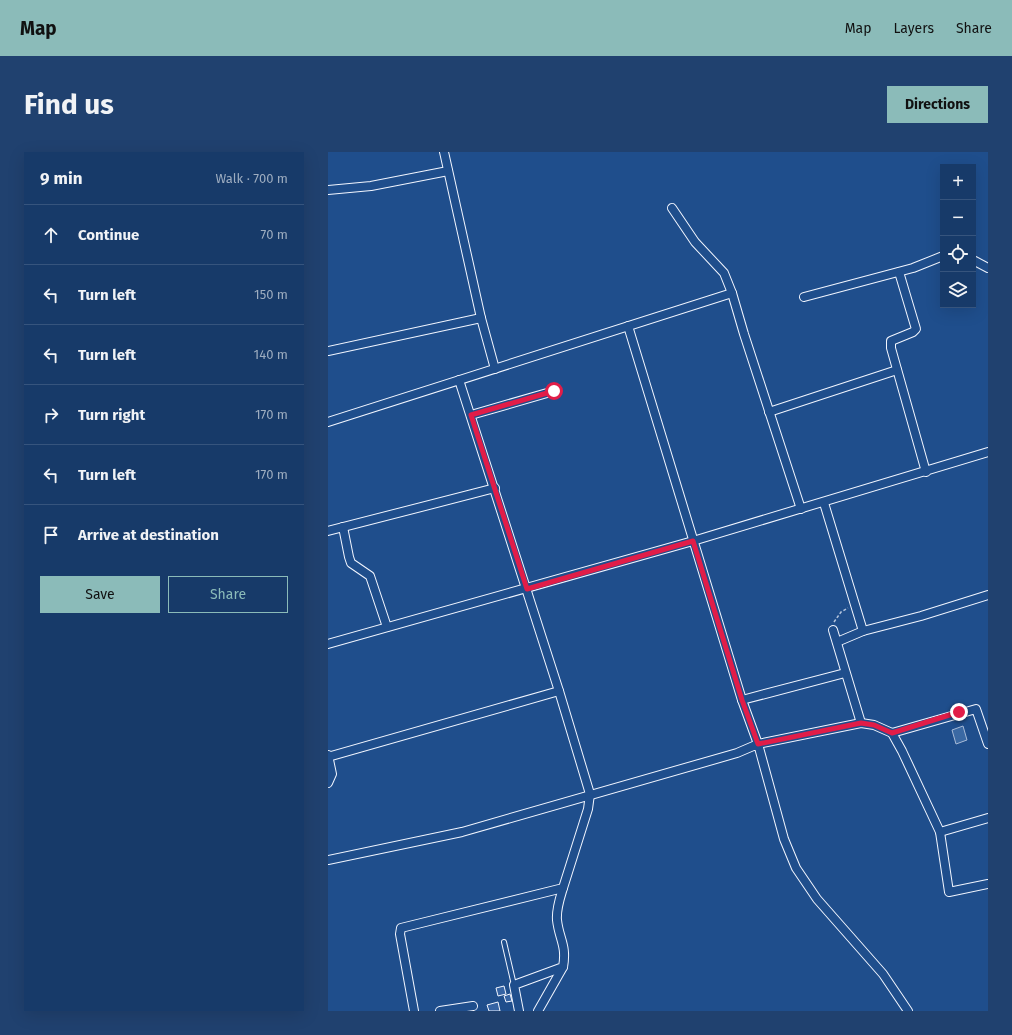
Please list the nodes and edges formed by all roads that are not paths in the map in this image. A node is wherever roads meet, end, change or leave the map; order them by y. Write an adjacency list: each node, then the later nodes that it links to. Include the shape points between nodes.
1 (444, 152): 2 (street)
2 (448, 171): 3 (street, via 371,186); 11 (street)
3 (328, 190)
4 (672, 208): 9 (street, via 695,242 724,273)
5 (940, 257): 8 (street)
6 (976, 262): 7 (street)
7 (988, 268)
8 (899, 272): 10 (street); 15 (street, via 916,328 913,332 891,341)
9 (732, 293): 12 (street); 18 (street)
10 (804, 297)
11 (482, 318): 13 (street); 14 (street)
12 (628, 326): 14 (street); 28 (street)
13 (328, 351)
14 (495, 369): 16 (street)
15 (897, 370): 18 (street); 22 (street)
16 (459, 380): 19 (street); 20 (street)
17 (554, 391): 19 (street)
18 (769, 412): 25 (street)
19 (471, 415): 23 (street)
20 (328, 422)
21 (988, 452): 22 (street)
22 (926, 472): 24 (street)
23 (495, 488): 26 (street); 29 (street)
24 (824, 503): 25 (street); 33 (street)
25 (801, 509): 28 (street)
26 (343, 527): 27 (street); 31 (street, via 348,557 356,568 370,576)
27 (328, 531)
28 (693, 541): 29 (street); 38 (street)
29 (527, 589): 31 (street); 37 (street)
30 (988, 595): 33 (street)
31 (387, 628): 35 (street)
32 (833, 630): 34 (street)
33 (863, 631): 34 (street)
34 (837, 642): 36 (street)
35 (328, 644)
36 (845, 673): 38 (street); 39 (street)
37 (560, 691): 43 (street); 45 (street)
38 (742, 700): 41 (street)
39 (861, 723): 40 (street, via 874,725); 41 (street)
40 (892, 733): 42 (street, via 976,709); 47 (street)
41 (758, 744): 45 (street, via 736,753); 59 (street, via 784,839 796,868 816,899 883,974)
42 (988, 744)
43 (328, 756): 44 (street, via 332,774)
44 (328, 783)
45 (590, 794): 48 (street, via 462,832); 50 (street, via 588,809)
46 (988, 818): 47 (street)
47 (940, 832): 49 (street, via 949,892)
48 (328, 860)
49 (988, 884)
50 (564, 888): 52 (street, via 557,910 557,921 565,952); 55 (street, via 401,928)
51 (504, 942): 53 (lane)
52 (563, 967): 53 (street); 58 (street)
53 (514, 985): 57 (street)
54 (474, 1006): 56 (street)
55 (414, 1011)
56 (440, 1011)
57 (519, 1011)
58 (538, 1011)
59 (908, 1011)

